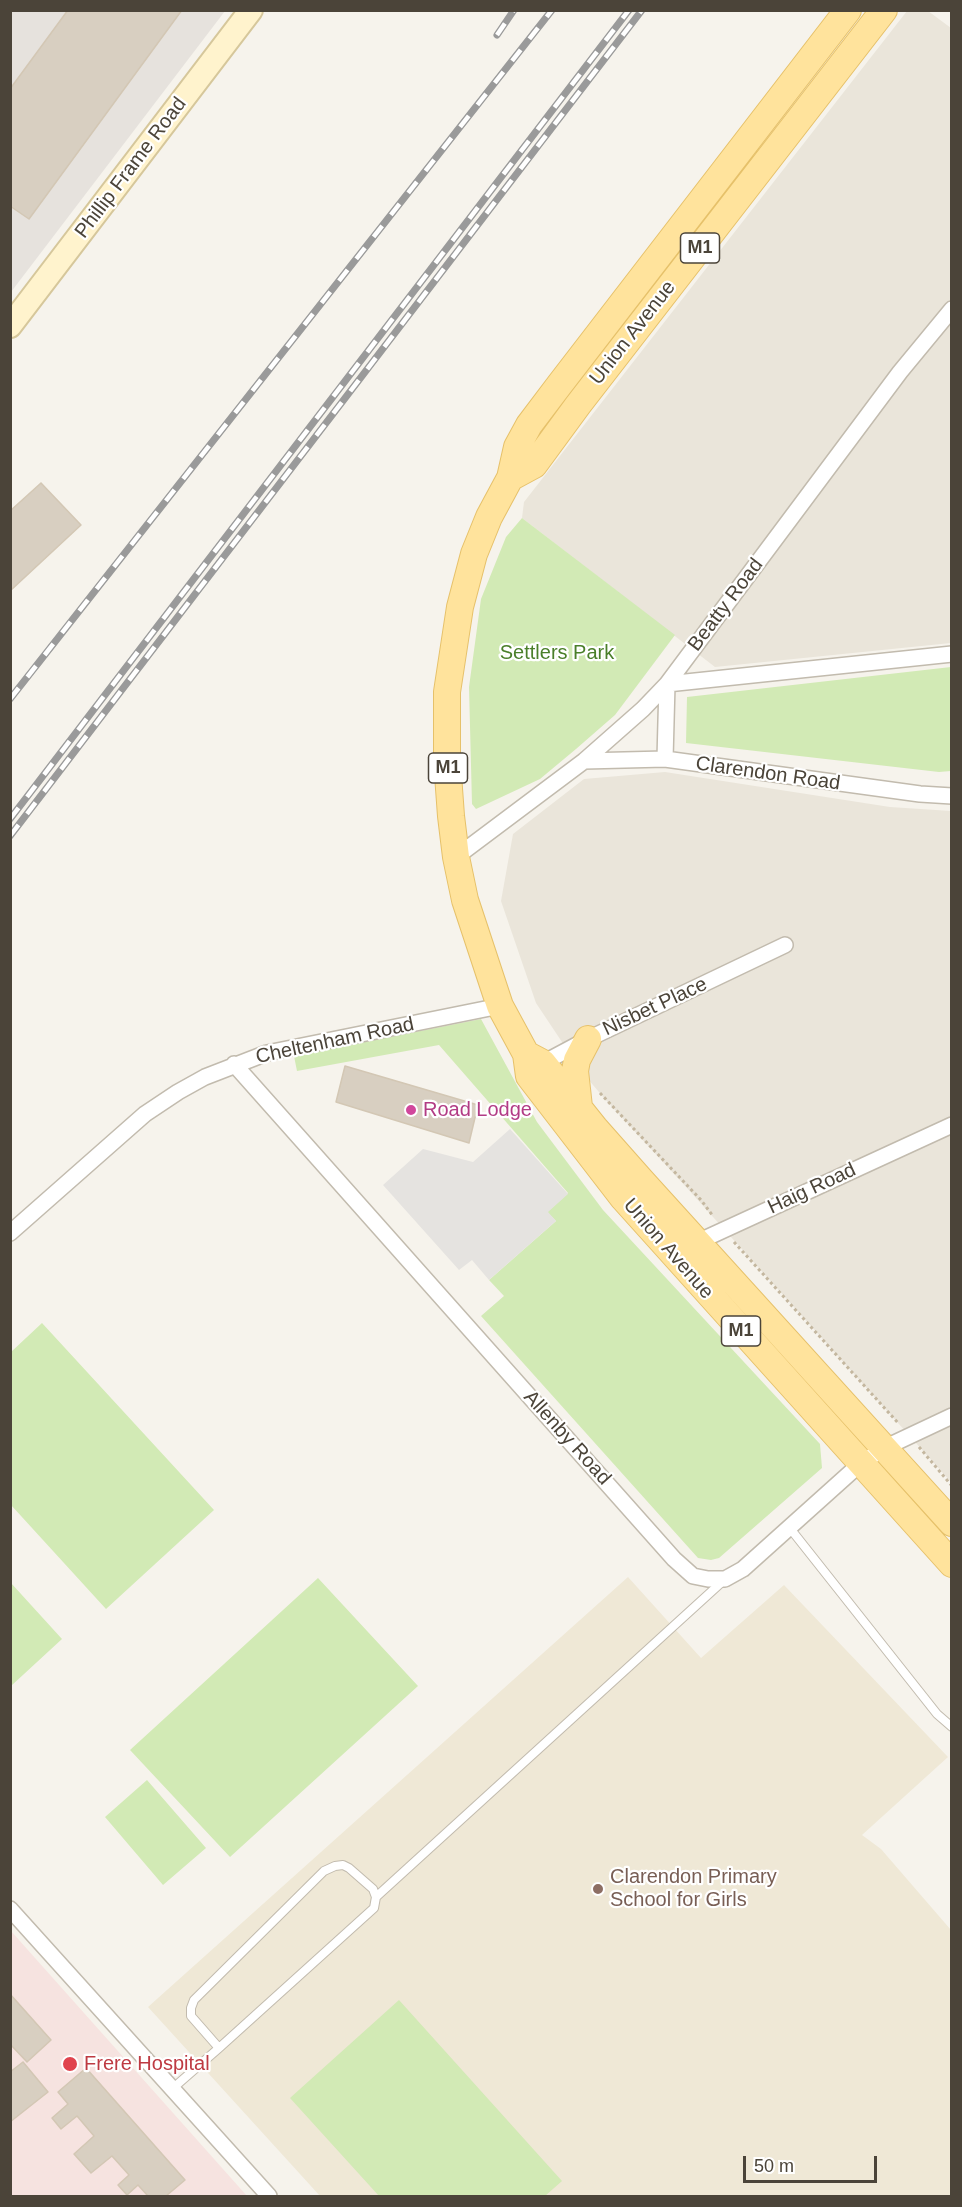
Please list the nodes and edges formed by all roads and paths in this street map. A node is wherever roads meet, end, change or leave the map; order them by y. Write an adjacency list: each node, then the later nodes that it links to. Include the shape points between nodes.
1 (251, 10): 5 (street, Phillip Frame Road)
2 (848, 10): 6 (main road, Union Avenue / M1, via 529,425 517,447)
3 (884, 10): 6 (main road, Union Avenue / M1, via 534,465)
4 (951, 309): 8 (street, Beatty Road)
5 (10, 326)
6 (510, 478): 12 (main road, Union Avenue / M1, via 474,554 451,660 447,761)
7 (951, 654): 8 (street)
8 (667, 684): 9 (street); 10 (street, Beatty Road)
9 (665, 759): 10 (street, Clarendon Road); 11 (street, Clarendon Road)
10 (584, 760): 12 (street, Beatty Road)
11 (951, 796)
12 (456, 857): 14 (main road, Union Avenue / M1, via 465,900)
13 (785, 945): 15 (street, Nisbet Place)
14 (500, 1006): 16 (street, Cheltenham Road, via 267,1053); 17 (main road, Union Avenue / M1)
15 (588, 1039): 17 (street, Nisbet Place); 18 (main road, via 575,1071)
16 (234, 1064): 21 (street, Cheltenham Road, via 145,1114); 32 (street, Allenby Road, via 674,1559 693,1576)
17 (533, 1064): 18 (main road, Union Avenue / M1); 23 (main road, Union Avenue / M1, via 623,1198)
18 (588, 1098): 20 (path, via 700,1200); 22 (main road, Union Avenue / M1, via 595,1128)
19 (951, 1125): 20 (street, Haig Road)
20 (724, 1229): 22 (street, Haig Road); 25 (path)
21 (10, 1233)
22 (697, 1241): 23 (street, Haig Road); 26 (main road, Union Avenue / M1)
23 (672, 1254): 27 (main road, Union Avenue / M1)
24 (951, 1416): 25 (street)
25 (910, 1435): 26 (street); 28 (path)
26 (884, 1448): 27 (street); 29 (main road, Union Avenue / M1)
27 (860, 1464): 30 (street); 31 (main road, Union Avenue / M1)
28 (951, 1486)
29 (951, 1523)
30 (789, 1527): 32 (street, via 743,1569); 33 (lane)
31 (951, 1564)
32 (725, 1579): 34 (lane)
33 (951, 1727)
34 (376, 1897): 36 (lane, via 374,1908); 36 (lane, via 374,1889 343,1864 324,1871 194,2000 191,2016)
35 (10, 1909): 37 (street)
36 (219, 2048): 37 (lane)
37 (172, 2089): 38 (street)
38 (269, 2196)

